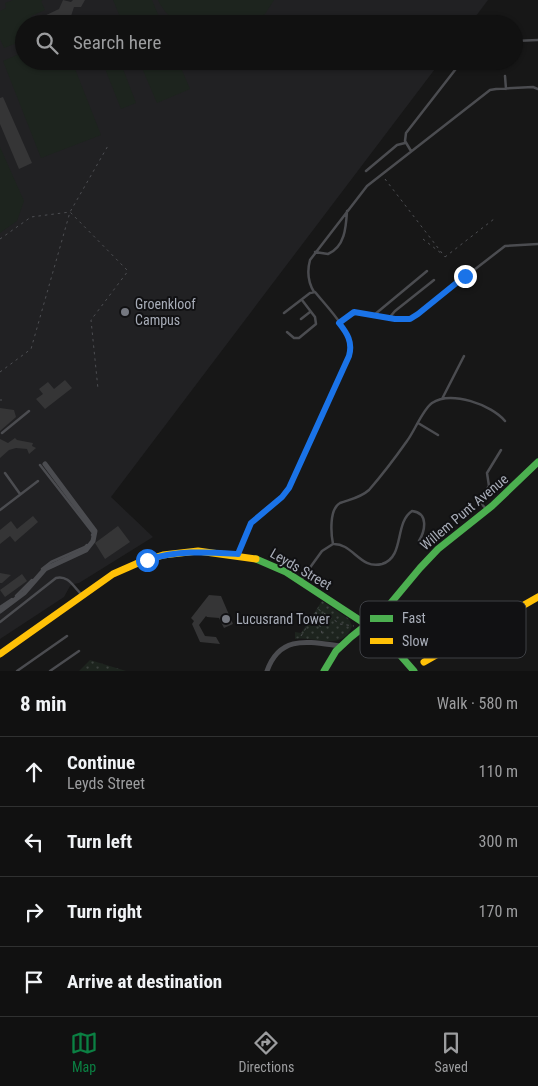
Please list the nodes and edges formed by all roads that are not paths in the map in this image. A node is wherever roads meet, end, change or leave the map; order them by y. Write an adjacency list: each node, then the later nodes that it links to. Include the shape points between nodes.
1 (538, 40): 2 (lane)
2 (523, 41)
3 (455, 70): 7 (lane, via 406,133)
4 (505, 76): 6 (lane)
5 (538, 88): 6 (lane)
6 (506, 89): 8 (lane, via 490,90)
7 (405, 143): 8 (lane); 9 (lane)
8 (411, 151): 10 (lane, via 363,190)
9 (366, 171)
10 (347, 210): 12 (lane); 12 (lane, via 339,246 328,254)
11 (538, 244): 20 (lane, via 505,246 416,316)
12 (315, 252): 15 (lane, via 308,267)
13 (427, 272): 19 (lane)
14 (434, 280): 20 (lane)
15 (314, 292): 16 (lane); 22 (lane)
16 (302, 300): 17 (lane); 18 (lane)
17 (310, 312): 21 (lane); 23 (lane, via 316,321 313,328 297,339)
18 (284, 313)
19 (374, 315): 20 (lane); 22 (lane, via 354,312)
20 (389, 318)
21 (301, 319)
22 (339, 323): 41 (lane, via 349,338 349,356 289,488 251,523)
23 (287, 332)
24 (464, 356): 25 (lane)
25 (442, 399): 27 (lane, via 480,404 493,409); 28 (lane, via 430,404)
26 (29, 411): 29 (lane)
27 (505, 421)
28 (418, 423): 30 (lane); 40 (lane, via 408,441 369,490 336,506)
29 (2, 433)
30 (438, 435)
31 (501, 450): 38 (lane, via 487,473 489,486 480,499)
32 (538, 462): 38 (street, Willem Punt Avenue)
33 (43, 464): 47 (lane, via 93,533 92,539 85,547 45,565 20,593); 48 (street, via 95,531 93,541 86,550 45,569 24,593)
34 (5, 473): 36 (lane)
35 (38, 481): 36 (lane)
36 (20, 494): 37 (lane)
37 (0, 510)
38 (487, 511): 45 (street, Willem Punt Avenue, via 431,556)
39 (419, 542): 40 (lane, via 425,525 420,515 413,511 404,520 394,555 382,564 367,563 344,546)
40 (333, 544): 42 (lane, via 322,552)
41 (238, 554): 42 (street, Leyds Street, via 266,562); 43 (street, Leyds Street, via 198,551 163,555 113,574)
42 (300, 581): 50 (street, Leyds Street)
43 (82, 595): 49 (lane, via 62,576); 55 (street, Leyds Street)
44 (538, 597): 46 (street)
45 (393, 601)
46 (526, 604)
47 (0, 607)
48 (0, 611)
49 (0, 622)
50 (360, 623)
51 (360, 631): 53 (street, Willem Punt Avenue)
52 (67, 636): 59 (lane)
53 (340, 646): 61 (street, via 297,642 278,652); 62 (street, Willem Punt Avenue)
54 (79, 651): 60 (lane)
55 (0, 654)
56 (403, 658): 63 (street, Leyds Street)
57 (431, 658): 58 (street)
58 (424, 662)
59 (17, 671)
60 (50, 671)
61 (267, 671)
62 (324, 671)
63 (414, 671)

